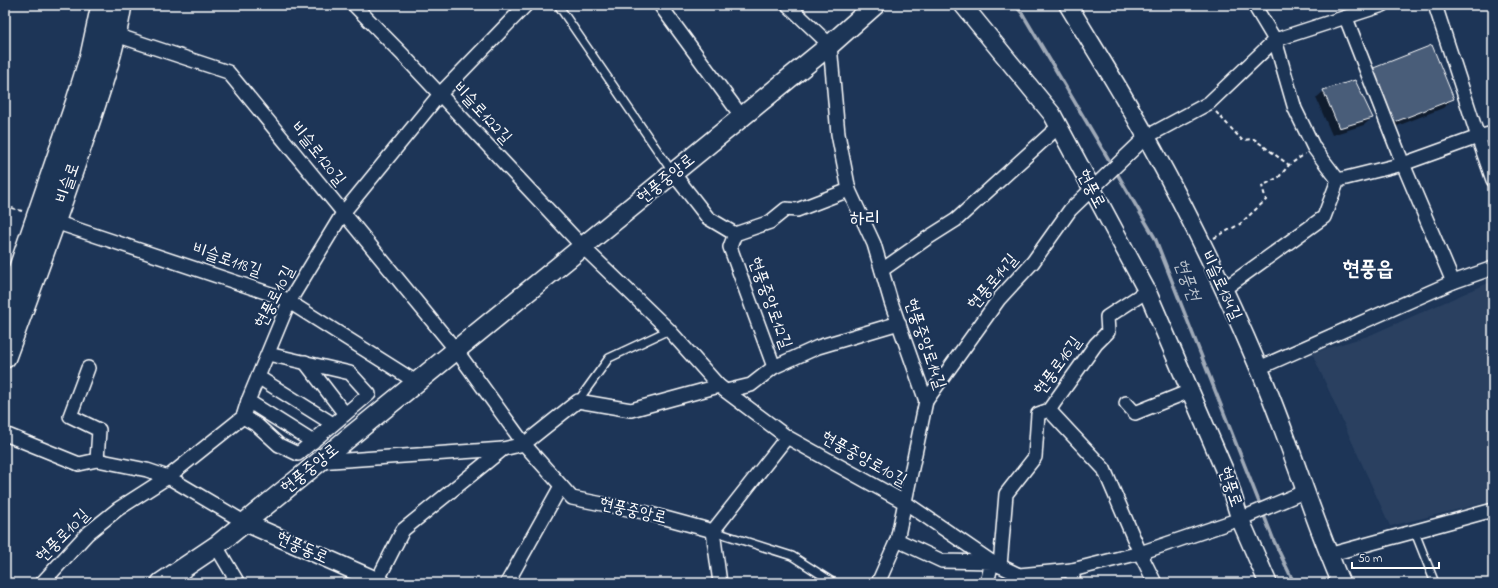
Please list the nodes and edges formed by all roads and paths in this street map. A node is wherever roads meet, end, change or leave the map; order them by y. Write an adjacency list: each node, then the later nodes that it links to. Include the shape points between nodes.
1 (102, 5): 44 (main road, 비슬로, via 91,56 76,104)
2 (121, 5): 15 (main road, 비슬로)
3 (354, 5): 18 (street, 비슬로122길)
4 (526, 5): 18 (street, 현풍로10길)
5 (558, 5): 28 (lane)
6 (660, 5): 20 (street)
7 (788, 5): 17 (street)
8 (875, 5): 17 (main road, 현풍중앙로)
9 (963, 5): 21 (street, 현풍로, via 1052,114)
10 (1068, 5): 23 (street, 비슬로134길)
11 (1254, 5): 16 (street)
12 (1383, 5): 14 (street)
13 (1435, 5): 24 (street)
14 (1346, 18): 16 (street); 26 (street)
15 (116, 35): 33 (street, 비슬로120길, via 228,72); 34 (main road, 비슬로)
16 (1275, 40): 19 (street, 현풍로14길); 25 (street, via 1295,108)
17 (830, 46): 20 (main road, 현풍중앙로); 32 (street, 현풍중앙로14길, via 838,134)
18 (440, 94): 33 (street, 현풍로10길); 37 (street, 비슬로122길)
19 (1209, 103): 23 (street, 현풍로14길); 27 (path, via 1242,140 1254,139)
20 (742, 118): 28 (main road, 현풍중앙로)
21 (1058, 126): 31 (street, 현풍로); 39 (street, via 956,220)
22 (1493, 134): 24 (street)
23 (1146, 137): 31 (street, 현풍로14길); 36 (street, 비슬로134길)
24 (1478, 137): 26 (street); 30 (street)
25 (1314, 148): 27 (path); 29 (street)
26 (1403, 164): 29 (street); 40 (street)
27 (1289, 165): 36 (path, via 1279,177 1262,186 1266,200 1240,224)
28 (673, 173): 35 (street, via 708,218); 37 (main road, 현풍중앙로)
29 (1338, 180): 41 (street, via 1324,217)
30 (1493, 180)
31 (1092, 189): 42 (street, 현풍로); 59 (street, 현풍로14길, via 1070,210 1033,262 999,299)
32 (848, 190): 35 (street, via 797,210 786,209 770,222); 39 (street, 현풍중앙로14길, via 874,244)
33 (343, 213): 43 (street, 현풍로10길); 47 (street, 비슬로120길)
34 (55, 222): 43 (street, 비슬로118길); 49 (main road, 비슬로)
35 (735, 234): 51 (street, 현풍중앙로12길, via 730,247)
36 (1202, 244): 41 (street, 비슬로134길)
37 (583, 246): 46 (street, 현풍중앙로10길); 47 (main road, 현풍중앙로)
38 (1493, 268): 40 (street)
39 (882, 270): 45 (street, 현풍중앙로14길)
40 (1454, 282): 53 (street)
41 (1224, 289): 53 (street, 비슬로134길)
42 (1147, 292): 57 (street, 현풍로); 62 (street, 현풍로16길, via 1107,317 1108,332 1096,344)
43 (289, 302): 48 (street, 현풍로10길); 55 (street, 비슬로118길)
44 (5, 310)
45 (899, 323): 51 (street, 현풍중앙로12길, via 818,347); 59 (street, 현풍중앙로14길)
46 (669, 330): 56 (street, 현풍중앙로10길); 58 (lane, via 609,358)
47 (456, 350): 55 (main road, 현풍중앙로); 69 (street, 현풍중앙로)
48 (268, 354): 50 (street); 54 (street, 현풍로10길)
49 (5, 357)
50 (305, 362): 63 (street); 63 (street, via 350,373 369,394)
51 (774, 367): 56 (street, via 751,385)
52 (88, 368): 71 (street, via 70,416 98,430)
53 (1259, 368): 75 (street, 비슬로134길)
54 (258, 377): 60 (street, 현풍로10길); 65 (street)
55 (416, 382): 72 (main road, 현풍중앙로)
56 (722, 389): 58 (street, via 631,410); 67 (street, 현풍중앙로10길)
57 (1190, 391): 61 (street, via 1135,413); 78 (street, 현풍로, via 1226,474)
58 (578, 401): 69 (street)
59 (926, 401): 76 (street, 현풍중앙로14길)
60 (248, 402): 64 (street, 현풍로10길); 68 (street)
61 (1126, 403)
62 (1050, 410): 84 (street, via 1104,470); 86 (street, 현풍로16길, via 1038,414 1034,457 1006,494)
63 (345, 414): 65 (street)
64 (243, 417): 68 (street, via 257,425 278,445 298,454); 73 (street, 현풍로10길)
65 (333, 424): 68 (street)
66 (5, 434): 71 (street, via 79,464)
67 (787, 437): 76 (street, 현풍중앙로10길); 81 (street)
68 (313, 442)
69 (524, 444): 70 (street); 74 (street, 현풍중앙로)
70 (503, 449): 72 (street); 89 (street, via 403,530)
71 (97, 460): 73 (street)
72 (318, 462): 79 (main road, 현풍중앙로)
73 (168, 477): 79 (street); 90 (street, 현풍로10길, via 118,509 87,534)
74 (561, 486): 81 (street, 현풍중앙로, via 572,498 643,512); 93 (street)
75 (1306, 491): 78 (street, 현풍중앙로10길); 85 (street, 비슬로134길)
76 (906, 503): 82 (street, 현풍중앙로14길); 86 (street, 현풍중앙로10길)
77 (1493, 510): 80 (street)
78 (1240, 518): 84 (street, 현풍중앙로10길); 100 (street, 현풍로)
79 (244, 522): 83 (main road, 현풍중앙로); 89 (street, 현풍동로)
80 (1414, 530): 85 (street); 102 (lane)
81 (713, 531): 94 (street); 95 (lane, via 792,556)
82 (897, 540): 86 (street, 현풍중앙로10길, via 942,561); 96 (street, 현풍중앙로14길)
83 (216, 546): 91 (main road, 현풍중앙로); 92 (street)
84 (1140, 554): 87 (street, 현풍중앙로10길); 99 (street)
85 (1328, 555): 101 (street, 비슬로134길)
86 (996, 564): 88 (street, 현풍중앙로10길); 97 (street, 현풍로16길)
87 (1072, 570): 88 (street, 현풍중앙로10길); 98 (street)
88 (1018, 579)
89 (380, 582)
90 (42, 583)
91 (161, 583)
92 (238, 583)
93 (507, 583)
94 (720, 583)
95 (834, 583)
96 (878, 583)
97 (987, 583)
98 (1074, 583)
99 (1155, 583)
100 (1268, 583)
101 (1341, 583)
102 (1435, 583)

